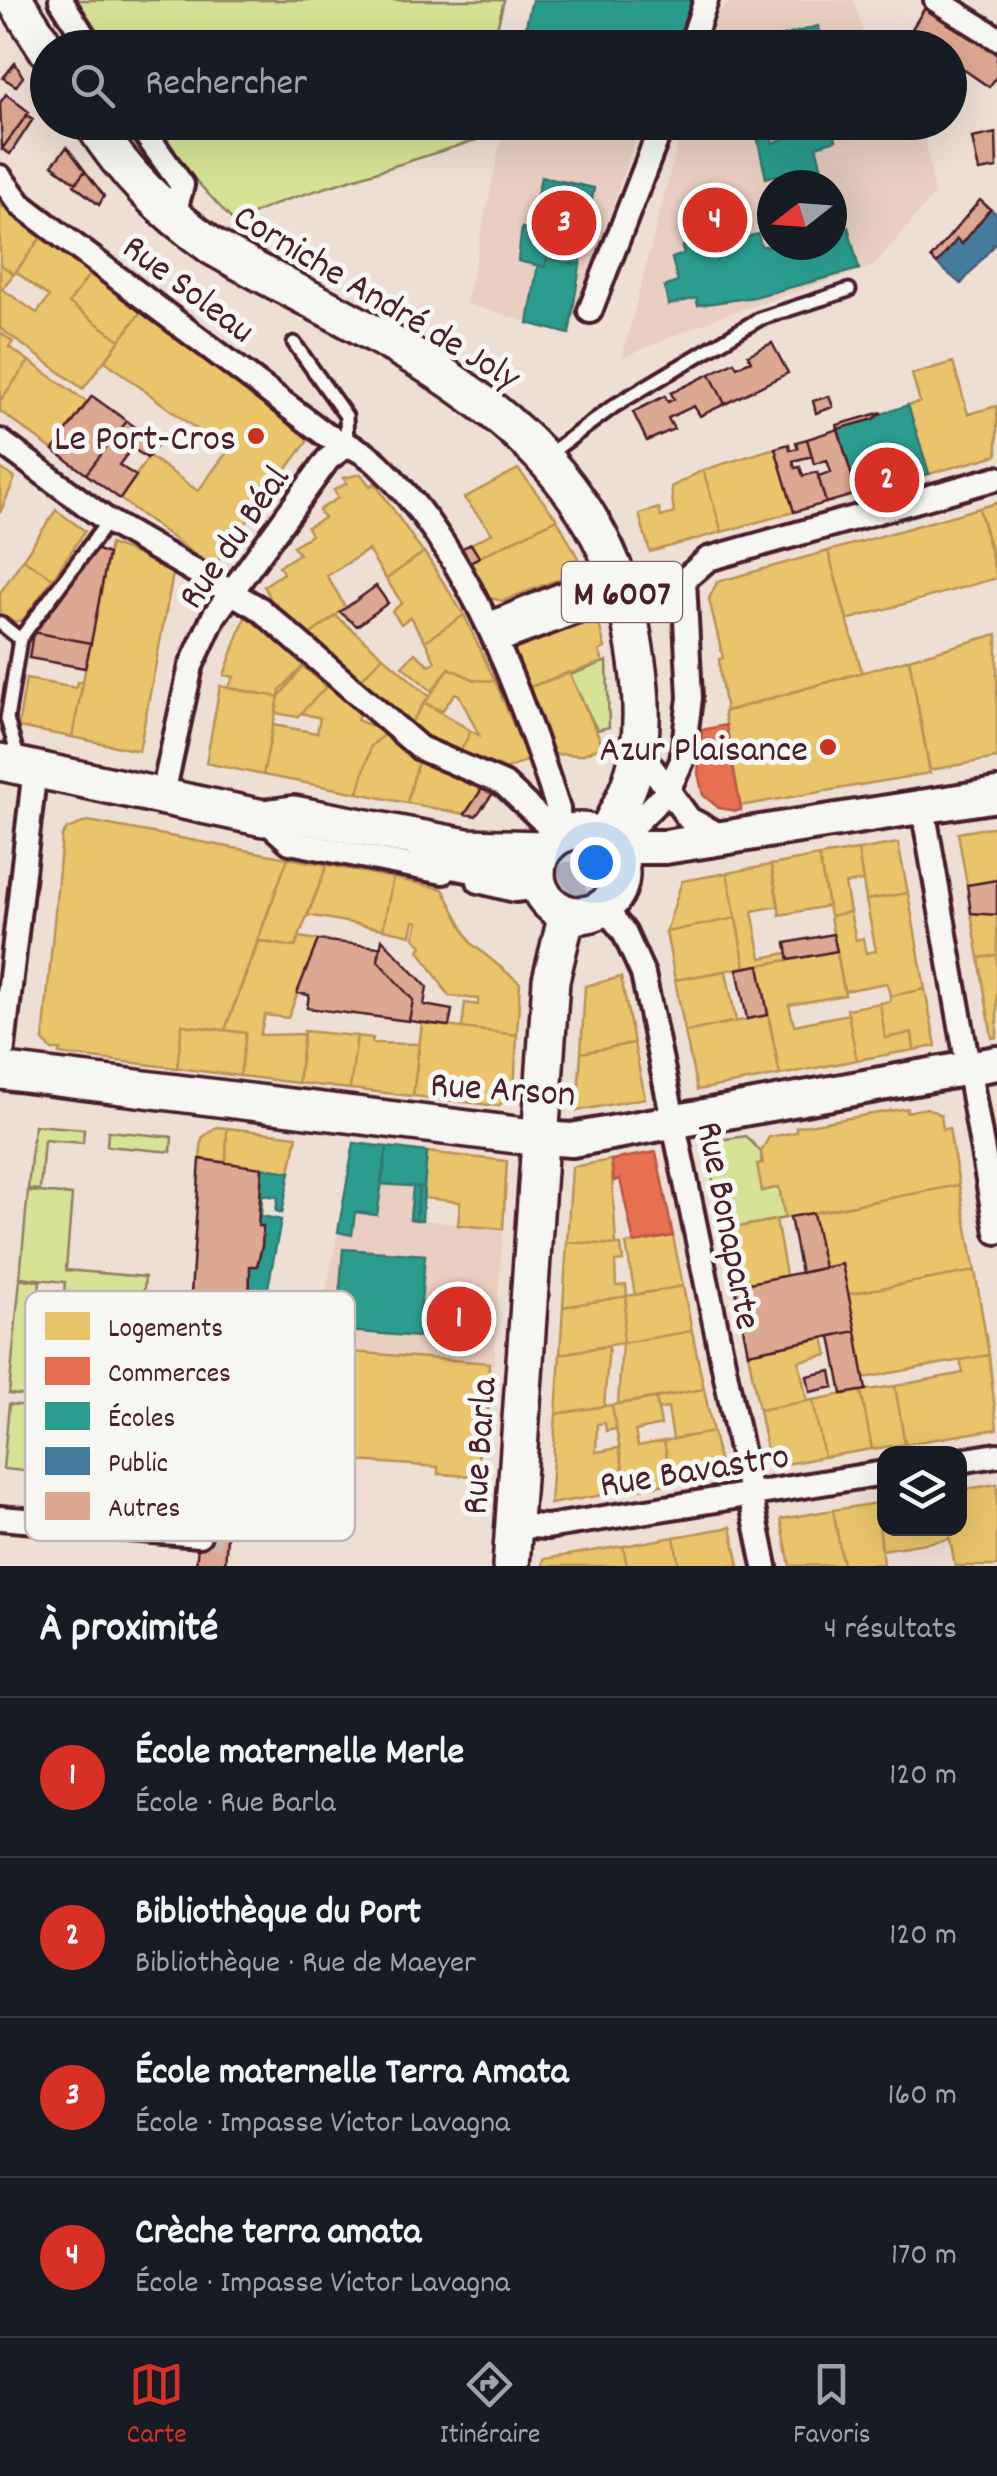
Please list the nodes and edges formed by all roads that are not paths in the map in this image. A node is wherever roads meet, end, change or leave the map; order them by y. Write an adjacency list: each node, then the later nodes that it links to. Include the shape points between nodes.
1 (15, 0): 5 (main road)
2 (62, 0): 6 (street)
3 (706, 0): 7 (street)
4 (936, 0): 8 (street)
5 (34, 30)
6 (80, 30)
7 (696, 30)
8 (997, 38)
9 (105, 140): 13 (main road, Corniche André de Joly / M 6007, via 133,180)
10 (151, 140): 13 (street, via 182,185)
11 (655, 140): 15 (street)
12 (5, 180): 18 (street, Rue Soleau, via 21,204)
13 (173, 218): 19 (main road, Corniche André de Joly / M 6007, via 477,396)
14 (849, 290): 19 (lane, via 758,319 614,406)
15 (590, 311)
16 (294, 343): 18 (lane, via 346,416)
17 (0, 441): 21 (street)
18 (347, 445): 22 (street, Rue du Béal, via 328,459); 25 (street, Rue Soleau, via 398,486)
19 (546, 457): 27 (main road, Corniche André de Joly / M 6007, via 581,504 626,602 640,682)
20 (997, 478): 29 (street, via 694,568 682,599 690,698 682,761)
21 (108, 521): 22 (street); 26 (lane)
22 (230, 591): 30 (street, Rue du Béal, via 192,666); 36 (street, via 260,609 420,748 504,784)
23 (580, 599): 25 (street)
24 (0, 624): 26 (lane)
25 (494, 633): 36 (street, Rue Soleau, via 558,808)
26 (20, 638): 28 (lane, via 7,719)
27 (637, 747): 29 (street); 37 (main road, Corniche André de Joly / M 6007)
28 (19, 765): 30 (main road); 44 (street)
29 (667, 792): 35 (street, via 690,819); 37 (street)
30 (163, 794): 34 (main road)
31 (997, 795): 32 (main road)
32 (924, 808): 33 (main road); 43 (street)
33 (838, 823): 35 (main road); 38 (main road, via 795,844)
34 (278, 824): 36 (main road, via 293,814 466,847); 39 (main road); 40 (street, via 290,842 515,890)
35 (721, 836): 37 (main road, via 665,847)
36 (552, 842): 37 (main road, via 576,831); 40 (main road, via 537,874)
37 (608, 843): 41 (main road, via 621,875)
38 (647, 870)
39 (505, 872)
40 (539, 886): 42 (main road)
41 (604, 907): 42 (main road); 45 (street, Rue Bonaparte, via 644,974)
42 (567, 914): 46 (main road, Rue Barla, via 551,980)
43 (982, 1065): 45 (main road, Rue Arson); 47 (street)
44 (0, 1072): 46 (main road, Rue Arson)
45 (674, 1121): 46 (main road, Rue Arson, via 572,1140); 51 (street, Rue Bonaparte)
46 (541, 1138): 54 (main road, Rue Barla)
47 (997, 1232)
48 (997, 1455): 49 (street)
49 (967, 1460)
50 (877, 1474): 51 (street, Rue Bavastro)
51 (750, 1495): 54 (street, Rue Bavastro, via 547,1526); 56 (street, Rue Bonaparte)
52 (0, 1518): 53 (street)
53 (25, 1520)
54 (514, 1525): 55 (main road, Rue Barla)
55 (512, 1566)
56 (766, 1566)

